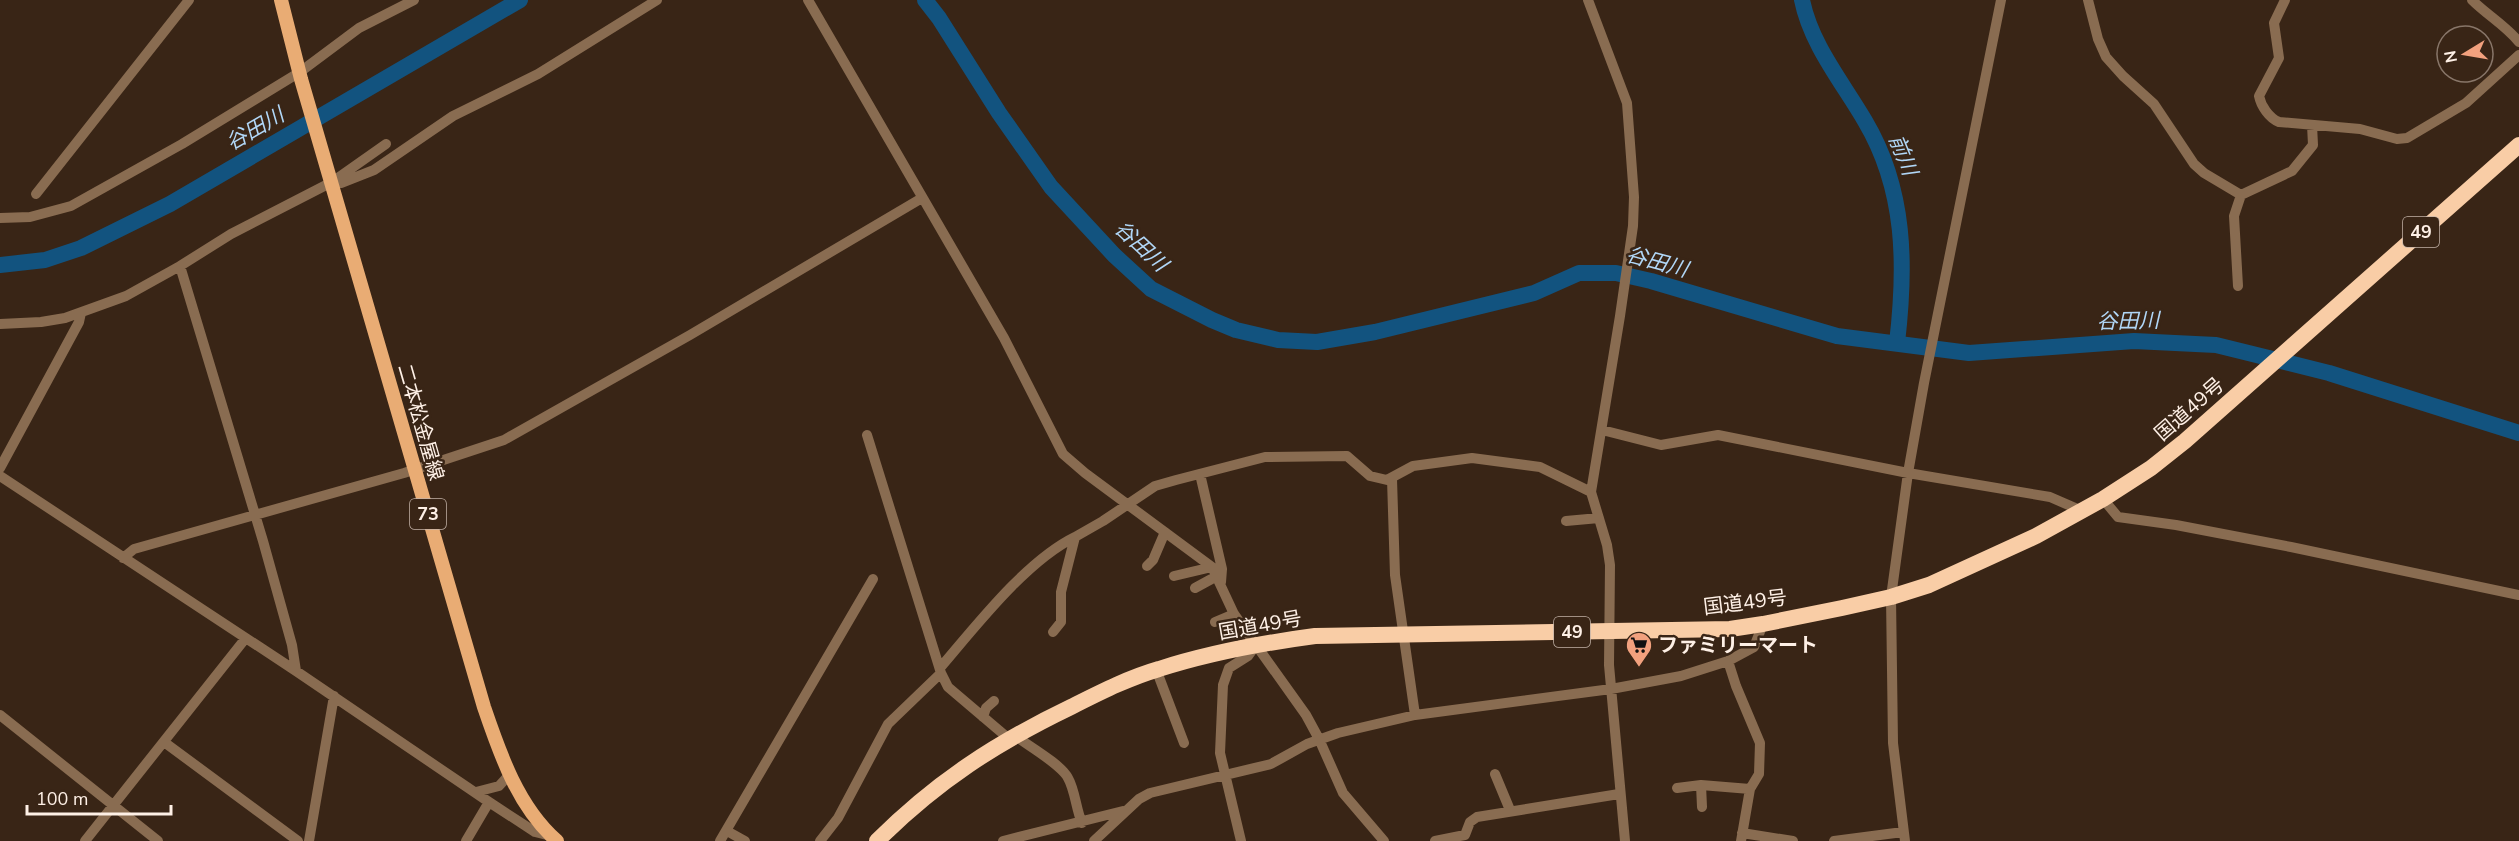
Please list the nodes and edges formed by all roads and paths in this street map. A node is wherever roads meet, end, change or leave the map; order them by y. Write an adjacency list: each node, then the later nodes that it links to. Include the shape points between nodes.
1 (189, 0): 18 (street)
2 (281, 0): 13 (main road, 二本松金屋線 / 73)
3 (414, 0): 13 (street, via 359,27)
4 (657, 0): 17 (street, via 538,74 453,116 374,170 342,183)
5 (808, 0): 20 (street)
6 (1588, 0): 26 (street, via 1627,103 1634,197)
7 (2001, 0): 30 (street)
8 (2088, 0): 19 (street, via 2106,57 2154,104 2193,164)
9 (2285, 0): 14 (street, via 2274,23 2279,57 2259,98 2274,120)
10 (2472, 0): 11 (street)
11 (2519, 42)
12 (2519, 55): 14 (street, via 2466,103 2407,138)
13 (301, 76): 17 (main road, 二本松金屋線 / 73); 21 (street, via 71,206 30,217)
14 (2312, 125): 19 (street, via 2313,145 2292,171)
15 (386, 144): 17 (street)
16 (2519, 145): 35 (highway, 国道49号 / 49, via 2151,468)
17 (330, 177): 22 (street); 29 (main road, 二本松金屋線 / 73)
18 (36, 194)
19 (2241, 195): 23 (street, via 2234,216)
20 (922, 198): 29 (street, via 504,440); 36 (street, via 1004,338 1063,454)
21 (0, 218)
22 (180, 266): 24 (street, via 126,296); 38 (street)
23 (2238, 286)
24 (81, 313): 25 (street, via 41,322); 28 (street)
25 (0, 324)
26 (1602, 430): 30 (street, via 1661,445 1718,435); 34 (street)
27 (867, 435): 61 (street)
28 (0, 468)
29 (414, 470): 38 (street); 74 (main road, 二本松金屋線 / 73, via 484,707)
30 (1908, 473): 37 (street, via 2050,497); 50 (street)
31 (1200, 474): 33 (street, via 1265,457 1340,455 1347,456 1377,480); 36 (street, via 1155,486); 46 (street, via 1222,569)
32 (0, 476): 43 (street)
33 (1392, 479): 34 (street, via 1425,463 1472,458 1540,467); 56 (street, via 1395,575)
34 (1591, 492): 39 (street)
35 (2103, 499): 37 (highway, 国道49号 / 49); 49 (street, via 2118,517 2291,547)
36 (1127, 503): 41 (street); 42 (street)
37 (2080, 510): 50 (highway, 国道49号 / 49, via 1971,567)
38 (255, 515): 43 (street, via 134,549); 62 (street)
39 (1599, 518): 40 (street); 54 (street, via 1610,565)
40 (1566, 521)
41 (1165, 532): 44 (street); 46 (street)
42 (1076, 537): 55 (street, via 1061,592 1061,622); 61 (street, via 1058,545 1013,587)
43 (123, 558): 57 (street)
44 (1148, 566)
45 (1174, 576): 46 (street)
46 (1217, 576): 48 (street); 51 (street)
47 (873, 579): 87 (street)
48 (1196, 588)
49 (2519, 595)
50 (1891, 597): 53 (highway, 国道49号 / 49); 88 (street, via 1893,743)
51 (1234, 614): 52 (street); 58 (street)
52 (1215, 622)
53 (1763, 624): 54 (highway, 国道49号 / 49, via 1730,629); 59 (street, via 1754,647)
54 (1608, 631): 56 (highway, 国道49号 / 49); 63 (street)
55 (1053, 632)
56 (1404, 633): 58 (highway, 国道49号 / 49, via 1315,636); 66 (street)
57 (245, 639): 62 (street); 71 (street)
58 (1256, 645): 60 (highway, 国道49号 / 49); 70 (street); 75 (street, via 1248,656 1229,668 1223,685 1219,735)
59 (1728, 661): 63 (street, via 1681,676); 78 (street, via 1760,743 1759,774)
60 (1156, 669): 69 (highway, 国道49号 / 49); 72 (street)
61 (940, 670): 68 (street, via 948,687); 98 (street, via 888,724 838,818)
62 (296, 671): 64 (street)
63 (1611, 689): 66 (street); 80 (street)
64 (334, 696): 79 (street); 94 (street)
65 (994, 701): 68 (street)
66 (1414, 715): 70 (street)
67 (0, 716): 82 (street)
68 (983, 717): 69 (street)
69 (1011, 737): 86 (street, via 1037,748 1065,773); 99 (highway, 国道49号 / 49, via 944,782)
70 (1319, 739): 75 (street, via 1271,764); 103 (street, via 1343,793)
71 (164, 742): 82 (street); 93 (street)
72 (1184, 743)
73 (1495, 774): 85 (street)
74 (509, 775): 79 (street, via 493,789); 90 (main road, 二本松金屋線 / 73)
75 (1224, 776): 84 (street, via 1150,793); 102 (street)
76 (1701, 785): 77 (street); 78 (street); 83 (street)
77 (1677, 788)
78 (1750, 789): 89 (street)
79 (476, 792): 81 (street)
80 (1619, 794): 85 (street); 105 (street)
81 (489, 802): 90 (street, via 535,832); 95 (street)
82 (113, 805): 91 (street); 92 (street)
83 (1702, 807)
84 (1126, 810): 86 (street); 101 (street)
85 (1510, 810): 104 (street, via 1477,817 1470,822 1465,835)
86 (1082, 823): 100 (street)
87 (727, 831): 96 (street); 97 (street)
88 (1904, 836): 107 (street)
89 (1742, 837): 106 (street)
90 (554, 838)
91 (85, 841)
92 (159, 841)
93 (298, 841)
94 (309, 841)
95 (466, 841)
96 (720, 841)
97 (745, 841)
98 (820, 841)
99 (877, 841)
100 (1003, 841)
101 (1094, 841)
102 (1241, 841)
103 (1384, 841)
104 (1435, 841)
105 (1625, 841)
106 (1793, 841)
107 (1834, 841)

